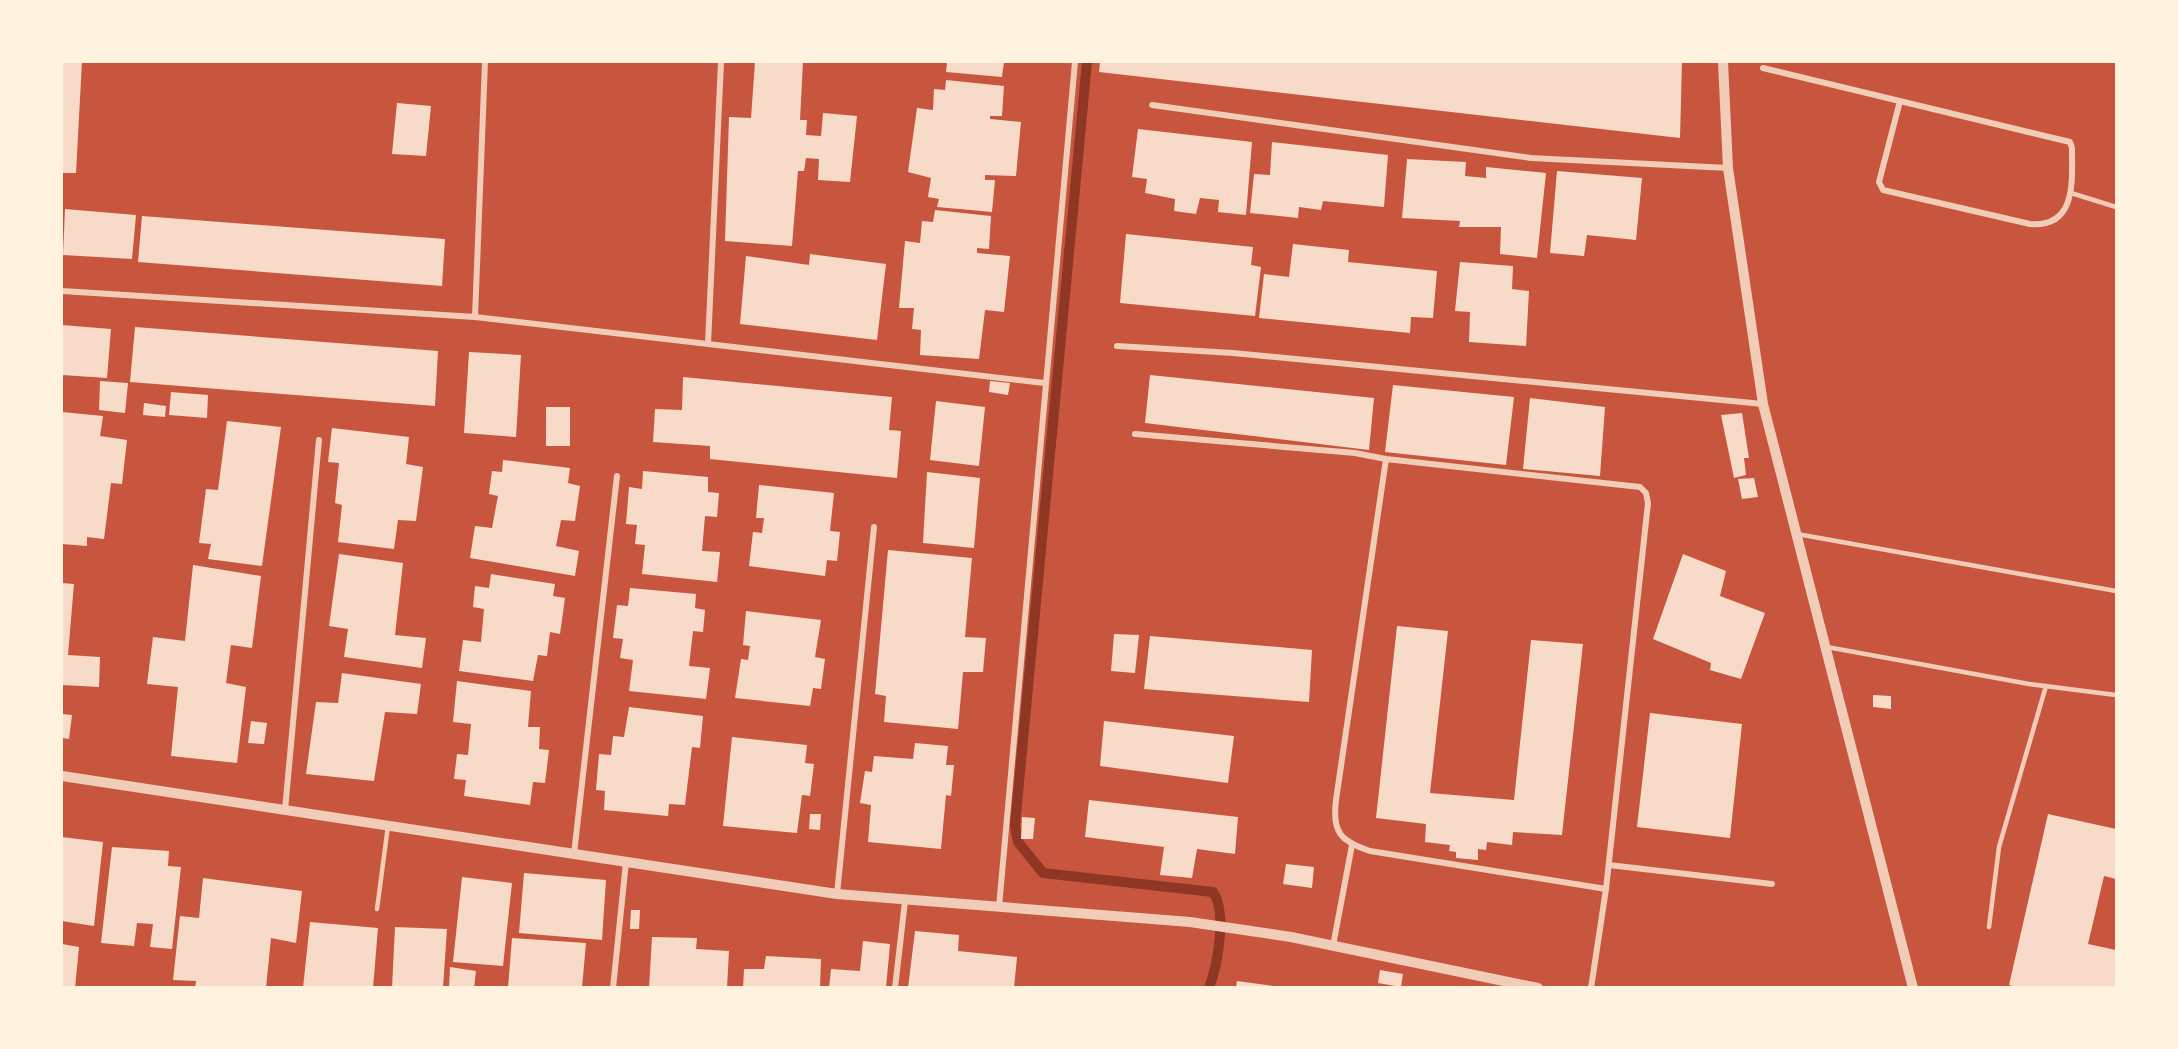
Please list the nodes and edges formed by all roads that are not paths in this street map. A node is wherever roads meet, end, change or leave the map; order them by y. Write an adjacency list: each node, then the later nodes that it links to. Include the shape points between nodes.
1 (485, 62): 12 (street)
2 (721, 62): 13 (street)
3 (1075, 62): 15 (street)
4 (1723, 62): 8 (street)
5 (1763, 68): 6 (street)
6 (1900, 101): 9 (street, via 2070,142); 9 (street, via 1880,182 1887,192 2036,224 2056,218)
7 (1152, 105): 8 (street, via 1531,158)
8 (1728, 168): 16 (street)
9 (2072, 193): 10 (lane)
10 (2116, 207)
11 (62, 291): 12 (street)
12 (475, 317): 13 (street)
13 (708, 344): 15 (street)
14 (1117, 346): 16 (street, via 1233,353)
15 (1044, 384): 38 (street)
16 (1763, 404): 22 (street)
17 (1135, 434): 19 (street)
18 (318, 440): 28 (street)
19 (1386, 459): 30 (street, via 1334,818 1339,833); 33 (street, via 1640,487 1646,493 1636,628)
20 (617, 476): 31 (street)
21 (874, 527): 36 (street)
22 (1797, 534): 23 (lane); 24 (street)
23 (2116, 591)
24 (1827, 647): 25 (lane); 46 (street)
25 (2046, 686): 26 (lane); 40 (lane, via 1999,846)
26 (2116, 695)
27 (62, 776): 28 (street)
28 (285, 810): 29 (street)
29 (388, 826): 31 (street); 39 (lane)
30 (1352, 845): 35 (street); 41 (street)
31 (574, 854): 32 (street)
32 (626, 862): 36 (street); 42 (street)
33 (1609, 865): 34 (street); 35 (street)
34 (1772, 884)
35 (1606, 889): 45 (street)
36 (837, 894): 37 (street)
37 (905, 901): 38 (street); 43 (street)
38 (999, 908): 41 (street, via 1190,922)
39 (377, 909)
40 (1989, 927)
41 (1333, 946): 44 (street)
42 (613, 987)
43 (895, 987)
44 (1538, 987)
45 (1591, 987)
46 (1913, 987)

